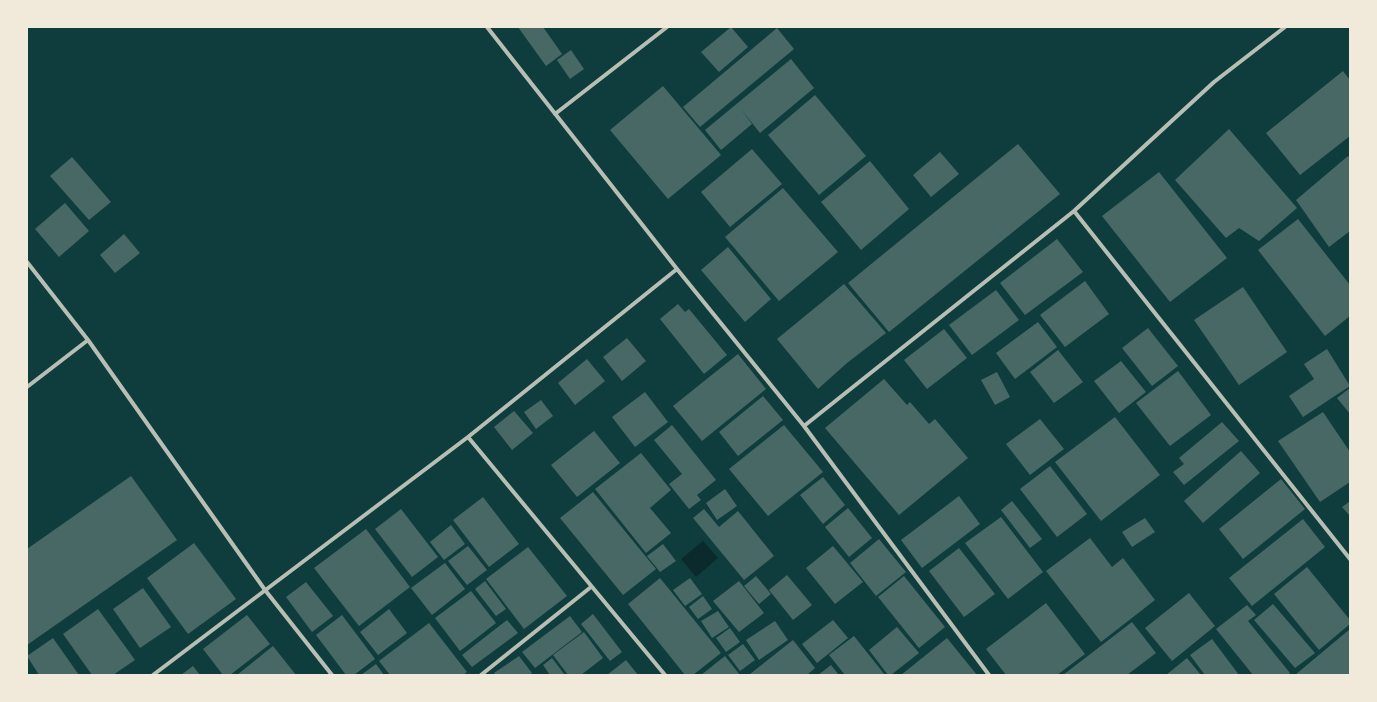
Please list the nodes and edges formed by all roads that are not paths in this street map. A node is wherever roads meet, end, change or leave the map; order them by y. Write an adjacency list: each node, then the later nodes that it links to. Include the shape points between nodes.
1 (487, 27): 4 (street)
2 (667, 27): 4 (street)
3 (1285, 27): 5 (street, via 1214,82)
4 (555, 114): 7 (street)
5 (1074, 211): 10 (street); 12 (street)
6 (27, 262): 8 (street)
7 (677, 269): 10 (street); 11 (street)
8 (88, 340): 9 (street); 14 (street)
9 (27, 387)
10 (804, 426): 19 (street)
11 (468, 437): 13 (street); 14 (street)
12 (1350, 559)
13 (591, 587): 17 (street); 18 (street)
14 (265, 590): 15 (street); 16 (street)
15 (153, 675)
16 (332, 675)
17 (481, 675)
18 (665, 675)
19 (989, 675)

